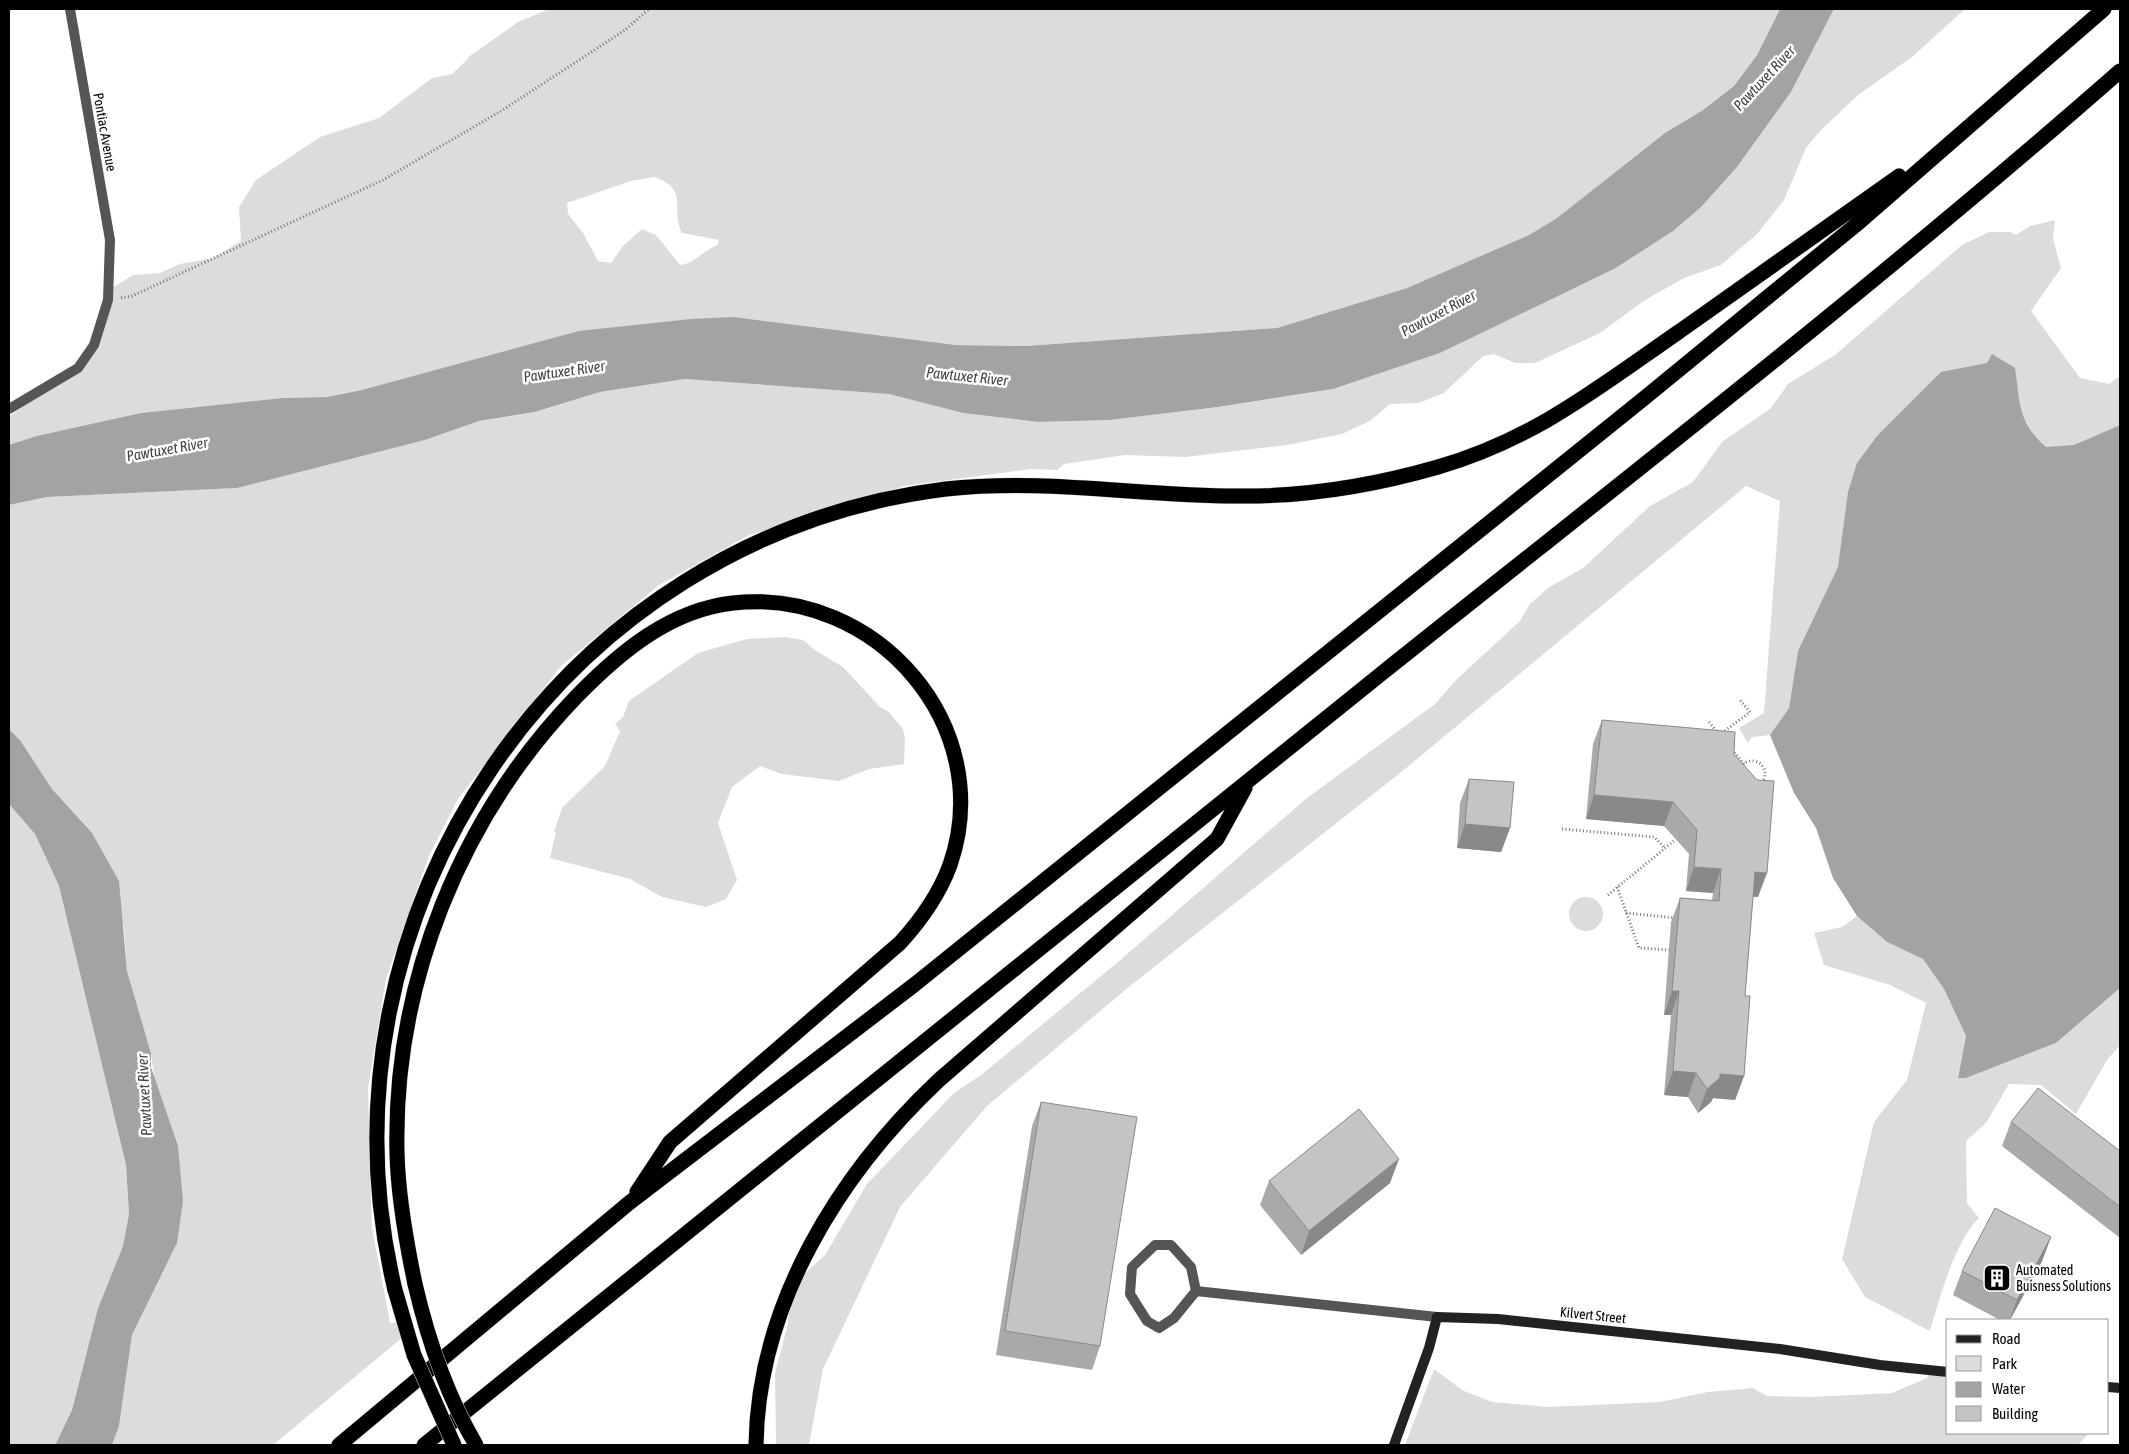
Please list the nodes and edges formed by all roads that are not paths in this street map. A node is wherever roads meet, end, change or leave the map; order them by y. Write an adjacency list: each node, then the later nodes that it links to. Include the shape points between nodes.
1 (70, 9): 5 (street, Pontiac Avenue, via 110,240 108,300 94,345 78,368)
2 (2104, 9): 4 (highway)
3 (2120, 71): 6 (highway, via 1902,258)
4 (1974, 123): 7 (highway, via 1642,400 914,985); 13 (highway, bridge, via 1571,408 1478,453 1385,481 1287,494 1232,497 1026,484 906,496 824,518 758,543 693,578 631,620 557,688 519,730 455,825 413,922 388,1015 377,1115 381,1208 388,1262 414,1355)
5 (9, 409)
6 (1248, 780): 12 (highway); 15 (highway, via 1217,839 939,1080 911,1106 868,1156 828,1215 784,1304 766,1362)
7 (630, 1203): 11 (highway); 14 (highway, bridge, via 670,1142 885,957 913,929 934,898 950,864 958,830 960,788 952,746 935,708 911,672 880,643 821,612 778,603 732,603 686,615 666,624 615,661 581,692 535,744 475,834 446,894 424,956 409,1020 399,1089 397,1153 403,1220 424,1322 442,1374)
8 (1196, 1291): 8 (street, via 1191,1267 1171,1245 1155,1245 1132,1267 1130,1294 1147,1320 1159,1328 1174,1318); 9 (street, Kilvert Street)
9 (1437, 1317): 10 (street, Kilvert Street, via 1498,1320 1780,1348 1880,1365); 16 (street)
10 (1946, 1372)
11 (339, 1445)
12 (424, 1445)
13 (454, 1445)
14 (476, 1445)
15 (756, 1445)
16 (1394, 1445)

